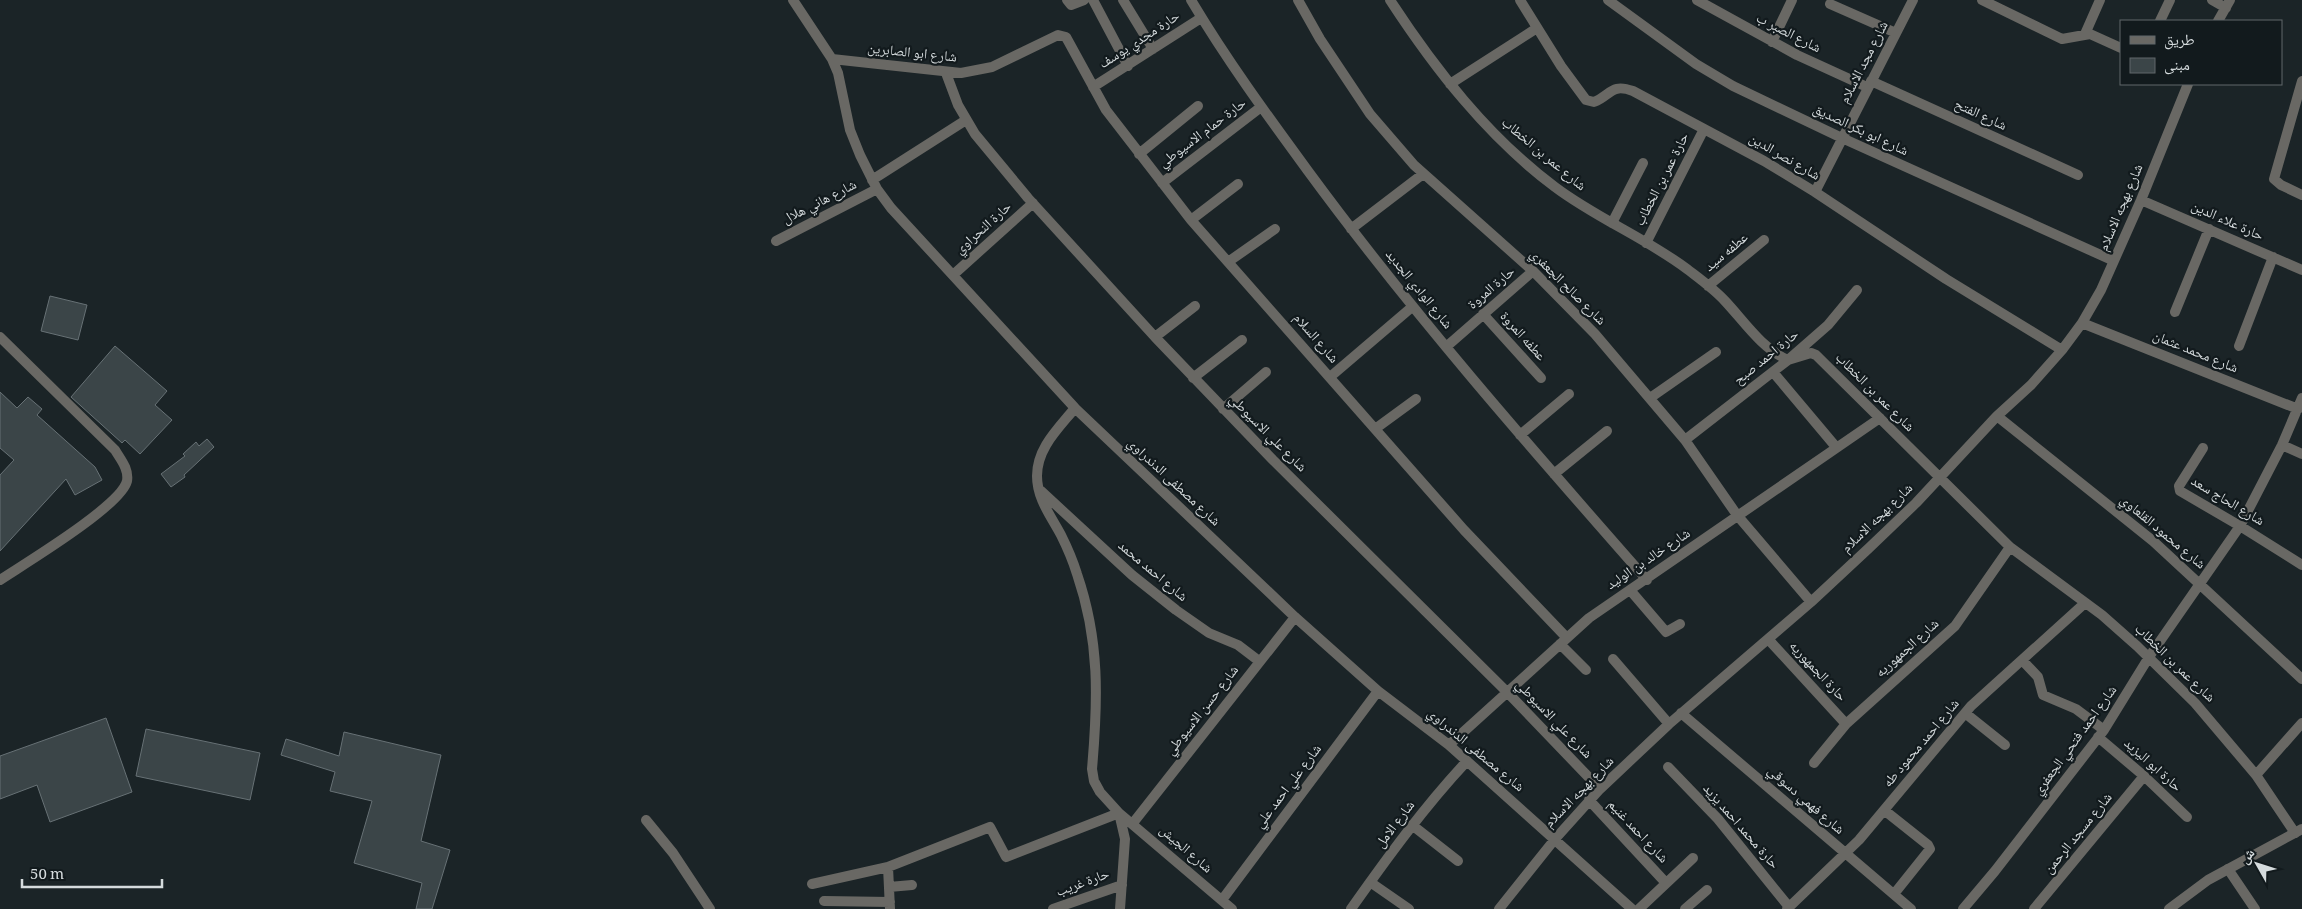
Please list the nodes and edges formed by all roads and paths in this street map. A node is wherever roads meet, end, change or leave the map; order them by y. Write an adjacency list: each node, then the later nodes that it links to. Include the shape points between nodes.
1 (793, 0): 30 (street, شارع مصطفى الدندراوي)
2 (1067, 0): 3 (street, via 1071,5)
3 (1084, 0)
4 (1093, 0): 31 (street)
5 (1122, 0): 29 (street)
6 (1190, 0): 20 (street, شارع الوادي الجديد)
7 (1298, 0): 45 (street, شارع صالح الجعفري, via 1370,114)
8 (1390, 0): 34 (street, شارع عمر بن الخطاب)
9 (1520, 0): 23 (street, شارع نصر الدين)
10 (1608, 0): 42 (street, شارع ابو بكر الصديق, via 1726,82)
11 (1698, 0): 27 (street, شارع الصبر ب)
12 (1792, 0): 27 (street)
13 (1914, 0): 24 (street, شارع مجد الاسلام)
14 (1982, 0): 25 (street, via 2062,38)
15 (2100, 0): 25 (street)
16 (2170, 0): 21 (street)
17 (2212, 0): 19 (street)
18 (1830, 4): 24 (street)
19 (2228, 4): 22 (street)
20 (1201, 18): 29 (street, حارة مجدي يوسف); 39 (street, شارع الوادي الجديد)
21 (2160, 20)
22 (2219, 20)
23 (1537, 28): 34 (street); 41 (street, شارع نصر الدين, via 1586,100 1594,102 1610,90 1626,88)
24 (1896, 33): 35 (street, شارع مجد الاسلام)
25 (2085, 34): 28 (street)
26 (1068, 40): 32 (street, شارع ابو الصابرين, via 1058,35 992,67); 37 (street, شارع السلام)
27 (1772, 42): 35 (street, شارع الصبر ب)
28 (2120, 48)
29 (1153, 49): 31 (street, حارة مجدي يوسف)
30 (832, 59): 32 (street, شارع ابو الصابرين); 49 (street, شارع مصطفى الدندراوي, via 850,130)
31 (1128, 66): 37 (street, حارة مجدي يوسف)
32 (946, 73): 40 (street, شارع علي الاسيوطي)
33 (2302, 81): 51 (street, via 2274,174 2277,183)
34 (1450, 84): 55 (street, شارع عمر بن الخطاب, via 1524,161 1554,186)
35 (1869, 84): 42 (street, شارع مجد الاسلام); 46 (street, شارع الفتح)
36 (2188, 85): 52 (street, شارع بهجه الاسلام)
37 (1093, 88): 43 (street, شارع السلام)
38 (1198, 106): 43 (street)
39 (1261, 107): 47 (street, حارة حمام الاسيوطي); 56 (street, شارع الوادي الجديد)
40 (966, 120): 49 (street, شارع هاني هلال); 53 (street, شارع علي الاسيوطي)
41 (1704, 129): 50 (street, شارع نصر الدين); 61 (street, حارة عمر بن الخطاب)
42 (1842, 138): 50 (street, شارع مجد الاسلام); 63 (street, شارع ابو بكر الصديق)
43 (1139, 154): 47 (street, شارع السلام)
44 (1643, 163): 55 (street)
45 (1423, 174): 56 (street); 66 (street, شارع صالح الجعفري)
46 (2078, 175)
47 (1162, 183): 54 (street, شارع السلام)
48 (1238, 184): 54 (street)
49 (874, 185): 60 (street, شارع هاني هلال); 67 (street, شارع مصطفى الدندراوي)
50 (1815, 192): 80 (street, شارع نصر الدين, via 1946,279)
51 (2302, 195)
52 (2141, 200): 57 (street, حارة علاء الدين); 63 (street, شارع بهجه الاسلام)
53 (1033, 203): 67 (street, حارة النحراوي); 76 (street, شارع علي الاسيوطي)
54 (1192, 220): 64 (street, شارع السلام)
55 (1612, 223): 61 (street, شارع عمر بن الخطاب)
56 (1351, 228): 71 (street, شارع الوادي الجديد)
57 (2209, 228): 62 (street, حارة علاء الدين); 72 (street)
58 (1275, 229): 64 (street)
59 (1764, 240): 68 (street, عطفه سيد)
60 (776, 241)
61 (1646, 243): 68 (street, شارع عمر بن الخطاب)
62 (2273, 257): 65 (street, حارة علاء الدين); 79 (street)
63 (2114, 261): 74 (street, شارع بهجه الاسلام)
64 (1228, 262): 86 (street, شارع السلام)
65 (2302, 270)
66 (1533, 271): 73 (street, حارة المروة); 89 (street, شارع صالح الجعفري, via 1595,334)
67 (953, 275): 92 (street, شارع مصطفى الدندراوي)
68 (1708, 286): 82 (street, شارع عمر بن الخطاب, via 1769,349)
69 (1857, 290): 82 (street, حارة احمد صبح, via 1828,325)
70 (1195, 306): 76 (street)
71 (1412, 307): 78 (street, شارع الوادي الجديد); 86 (street)
72 (2175, 312)
73 (1483, 314): 78 (street, حارة المروة); 87 (street, عطفه المروة)
74 (2082, 323): 80 (street, شارع بهجه الاسلام); 94 (street, شارع محمد عثمان)
75 (0, 337): 112 (street, via 115,450 127,468 127,482 113,501)
76 (1155, 337): 85 (street, شارع علي الاسيوطي)
77 (1242, 340): 85 (street)
78 (1446, 346): 99 (street, شارع الوادي الجديد)
79 (2239, 346)
80 (2062, 350): 95 (street, شارع بهجه الاسلام)
81 (1716, 352): 89 (street)
82 (1788, 360): 84 (street, حارة احمد صبح); 96 (street, شارع عمر بن الخطاب, via 1811,353 1816,355)
83 (1266, 372): 93 (street)
84 (1773, 372): 100 (street, حارة احمد صبح); 102 (street)
85 (1193, 378): 93 (street, شارع علي الاسيوطي)
86 (1330, 378): 97 (street, شارع السلام)
87 (1541, 378)
88 (1569, 394): 99 (street)
89 (1650, 398): 100 (street, شارع صالح الجعفري)
90 (2302, 398): 94 (street, شارع احمد فتحي الجعفري)
91 (1416, 399): 97 (street)
92 (1075, 408): 107 (street, via 1042,451 1038,463); 118 (street, شارع مصطفى الدندراوي)
93 (1223, 409): 129 (street, شارع علي الاسيوطي)
94 (2298, 409): 101 (street, شارع احمد فتحي الجعفري)
95 (1997, 416): 106 (street, شارع بهجه الاسلام); 114 (street, شارع محمود القلعاوي, via 2153,541)
96 (1880, 418): 102 (street, شارع خالد بن الوليد); 106 (street, شارع عمر بن الخطاب)
97 (1375, 429): 121 (street, شارع السلام)
98 (1606, 431): 105 (street)
99 (1520, 435): 105 (street, شارع الوادي الجديد)
100 (1685, 440): 108 (street, شارع صالح الجعفري)
101 (2282, 445): 104 (street); 109 (street, شارع احمد فتحي الجعفري)
102 (1836, 448): 108 (street, شارع خالد بن الوليد)
103 (2203, 448): 109 (street, شارع الحاج سعد, via 2178,489)
104 (2302, 454)
105 (1554, 474): 113 (street, شارع الوادي الجديد)
106 (1939, 478): 110 (street, شارع عمر بن الخطاب); 116 (street, شارع بهجه الاسلام)
107 (1038, 489): 125 (street, شارع احمد محمد, via 1132,575 1176,610 1209,633 1238,645); 146 (street, شارع الجيش, via 1077,572 1088,610 1096,649 1098,689 1092,769 1100,792)
108 (1738, 515): 113 (street, شارع خالد بن الوليد); 116 (street, شارع صالح الجعفري)
109 (2240, 526): 111 (street, شارع الحاج سعد); 114 (street, شارع احمد فتحي الجعفري)
110 (2010, 548): 117 (street, شارع عمر بن الخطاب); 134 (street, شارع الجمهوريه, via 1955,626)
111 (2302, 565)
112 (0, 580)
113 (1647, 580): 115 (street, شارع خالد بن الوليد)
114 (2201, 584): 122 (street, شارع احمد فتحي الجعفري); 127 (street, شارع محمود القلعاوي)
115 (1630, 590): 119 (street, via 1666,632); 121 (street, شارع خالد بن الوليد)
116 (1811, 602): 120 (street, شارع بهجه الاسلام)
117 (2085, 603): 122 (street, شارع عمر بن الخطاب); 124 (street, شارع احمد محمود طه)
118 (1295, 617): 125 (street, شارع حسن الاسيوطي); 128 (street, شارع مصطفى الدندراوي)
119 (1680, 624)
120 (1768, 639): 130 (street, شارع بهجه الاسلام); 134 (street, حارة الجمهوريه)
121 (1563, 640): 126 (street, شارع السلام); 129 (street, شارع خالد بن الوليد)
122 (2148, 657): 135 (street, شارع احمد فتحي الجعفري); 141 (street, شارع عمر بن الخطاب, via 2195,703)
123 (1613, 659): 133 (street)
124 (2022, 660): 131 (street, شارع احمد محمود طه, via 2001,676); 135 (street, حارة ابو اليزيد, via 2038,678 2043,695 2076,710)
125 (1259, 661): 149 (street, شارع حسن الاسيوطي)
126 (1586, 670)
127 (2302, 678)
128 (1378, 691): 137 (street, شارع مصطفى الدندراوي); 166 (street, شارع علي احمد علي)
129 (1507, 692): 137 (street, شارع خالد بن الوليد); 143 (street, شارع علي الاسيوطي)
130 (1681, 713): 133 (street, شارع بهجه الاسلام); 153 (street, شارع فهمي دسوقي)
131 (1965, 713): 136 (street); 145 (street, شارع احمد محمود طه)
132 (2302, 723): 141 (street)
133 (1668, 724): 143 (street, شارع بهجه الاسلام)
134 (1846, 724): 139 (street, شارع الجمهوريه)
135 (2101, 734): 142 (street, حارة ابو اليزيد); 181 (street, شارع احمد فتحي الجعفري)
136 (2006, 744)
137 (1449, 745): 138 (street, شارع مصطفى الدندراوي)
138 (1467, 761): 150 (street, شارع الامل); 152 (street, شارع مصطفى الدندراوي)
139 (1814, 763)
140 (1668, 767): 170 (street, حارة محمد احمد يزيد, via 1718,819)
141 (2256, 775): 151 (street, شارع عمر بن الخطاب)
142 (2144, 776): 147 (street, حارة ابو اليزيد); 182 (street, شارع مسجد الرحمن)
143 (1600, 789): 144 (street, شارع بهجه الاسلام)
144 (1589, 800): 152 (street, شارع بهجه الاسلام); 159 (street, شارع احمد غنيم)
145 (1884, 810): 153 (street, شارع احمد محمود طه); 165 (street, via 1930,849)
146 (1119, 813): 149 (street, شارع الجيش); 156 (street, via 1006,857 990,827); 162 (street, via 1125,840)
147 (2187, 817)
148 (646, 820): 171 (street, via 673,853)
149 (1133, 823): 166 (street, شارع الجيش)
150 (1412, 825): 155 (street); 158 (street, شارع الامل)
151 (2298, 831): 157 (street)
152 (1554, 838): 176 (street, شارع بهجه الاسلام); 177 (street, شارع مصطفى الدندراوي)
153 (1846, 854): 165 (street, شارع فهمي دسوقي); 170 (street, شارع احمد محمود طه)
154 (1693, 858): 159 (street)
155 (1458, 861)
156 (888, 867): 160 (street); 163 (street)
157 (2228, 869): 183 (street, via 2189,892); 184 (street)
158 (1370, 882): 174 (street, شارع الامل); 175 (street)
159 (1666, 883): 178 (street)
160 (812, 884)
161 (912, 884): 163 (street)
162 (1122, 885): 169 (street, حارة غريب); 172 (street)
163 (889, 887): 168 (street)
164 (1707, 890): 179 (street)
165 (1894, 894): 180 (street, شارع فهمي دسوقي)
166 (1222, 900): 173 (street, شارع الجيش)
167 (824, 901): 168 (street)
168 (890, 905)
169 (1060, 908)
170 (1788, 908)
171 (710, 909)
172 (1120, 909)
173 (1232, 909)
174 (1351, 909)
175 (1409, 909)
176 (1499, 909)
177 (1632, 909)
178 (1639, 909)
179 (1685, 909)
180 (1911, 909)
181 (1962, 909)
182 (2034, 909)
183 (2169, 909)
184 (2255, 909)

